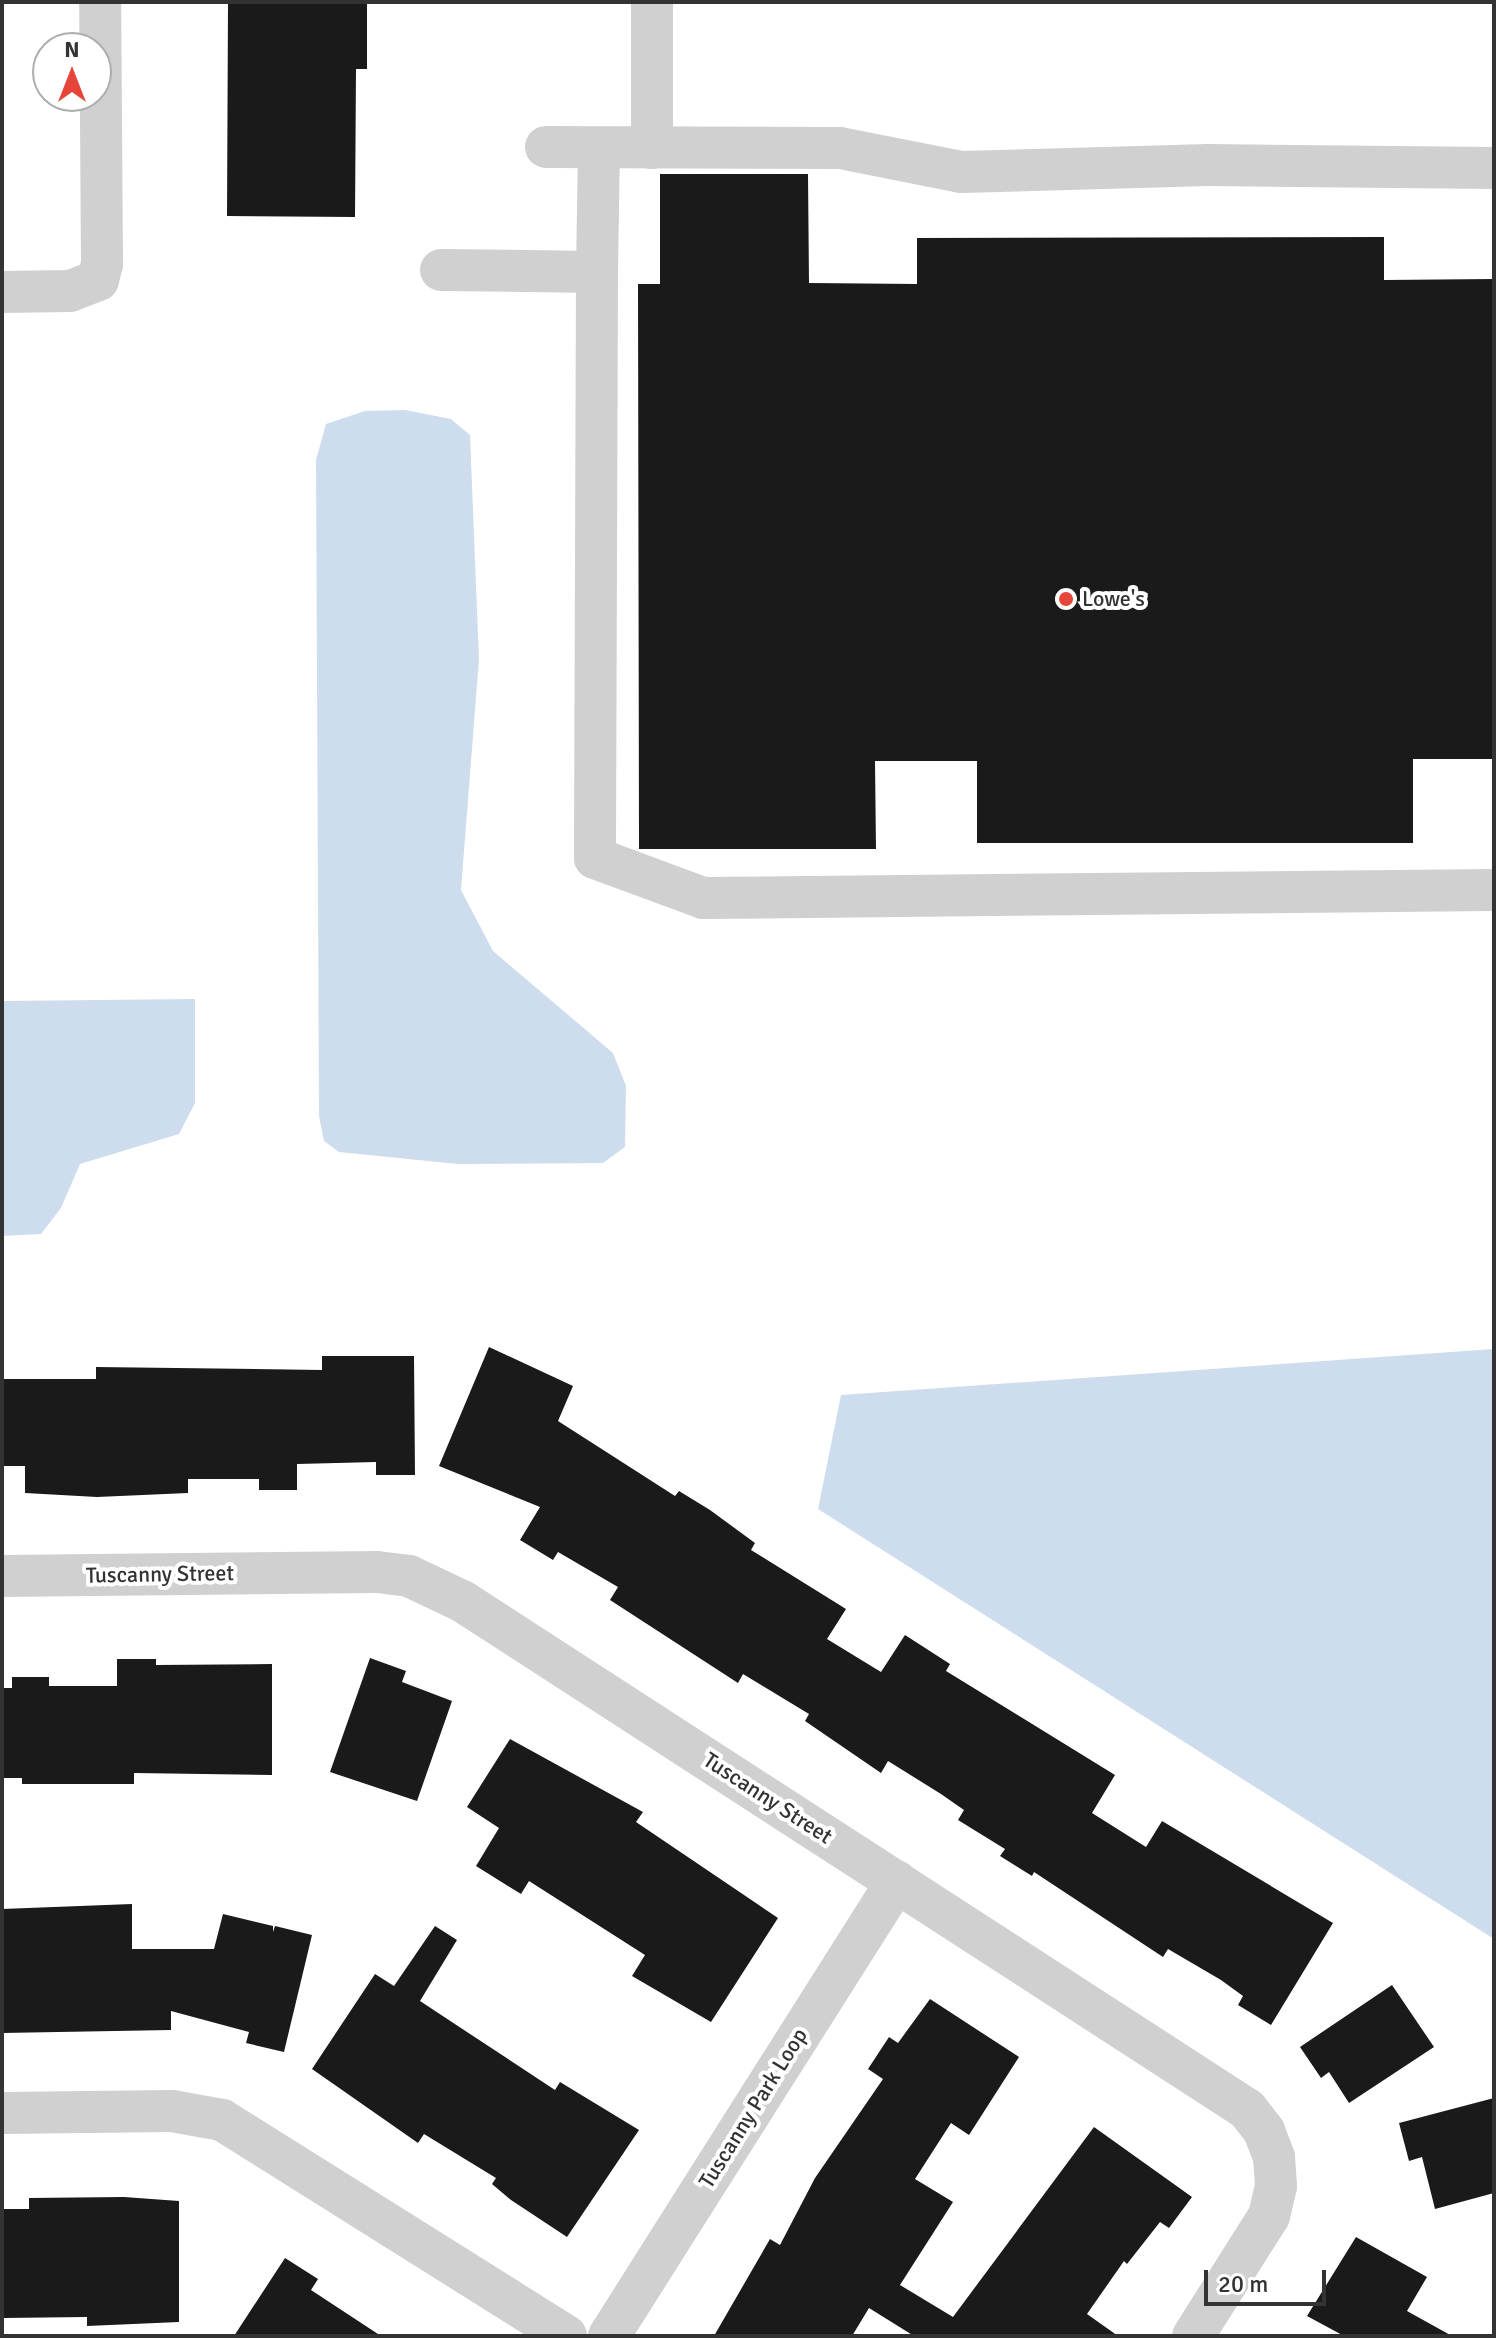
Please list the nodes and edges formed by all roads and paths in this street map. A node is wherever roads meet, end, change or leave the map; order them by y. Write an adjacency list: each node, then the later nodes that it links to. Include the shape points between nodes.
1 (100, 2): 9 (street, via 98,280 70,291)
2 (652, 2): 4 (street)
3 (546, 147): 5 (street)
4 (652, 148): 5 (street); 6 (street, via 840,148 961,172 1208,165)
5 (599, 150): 8 (street)
6 (1494, 168)
7 (441, 270): 8 (street)
8 (597, 272): 10 (street, via 595,858 703,898)
9 (2, 292)
10 (1494, 890)
11 (2, 1576): 12 (street, Tuscanny Street, via 409,1576 462,1601)
12 (897, 1881): 15 (street, Tuscanny Park Loop); 16 (street, Tuscanny Street, via 1247,2109 1264,2131 1276,2186 1269,2216)
13 (2, 2113): 14 (street, via 172,2111 222,2120)
14 (566, 2336)
15 (609, 2336)
16 (1193, 2336)

